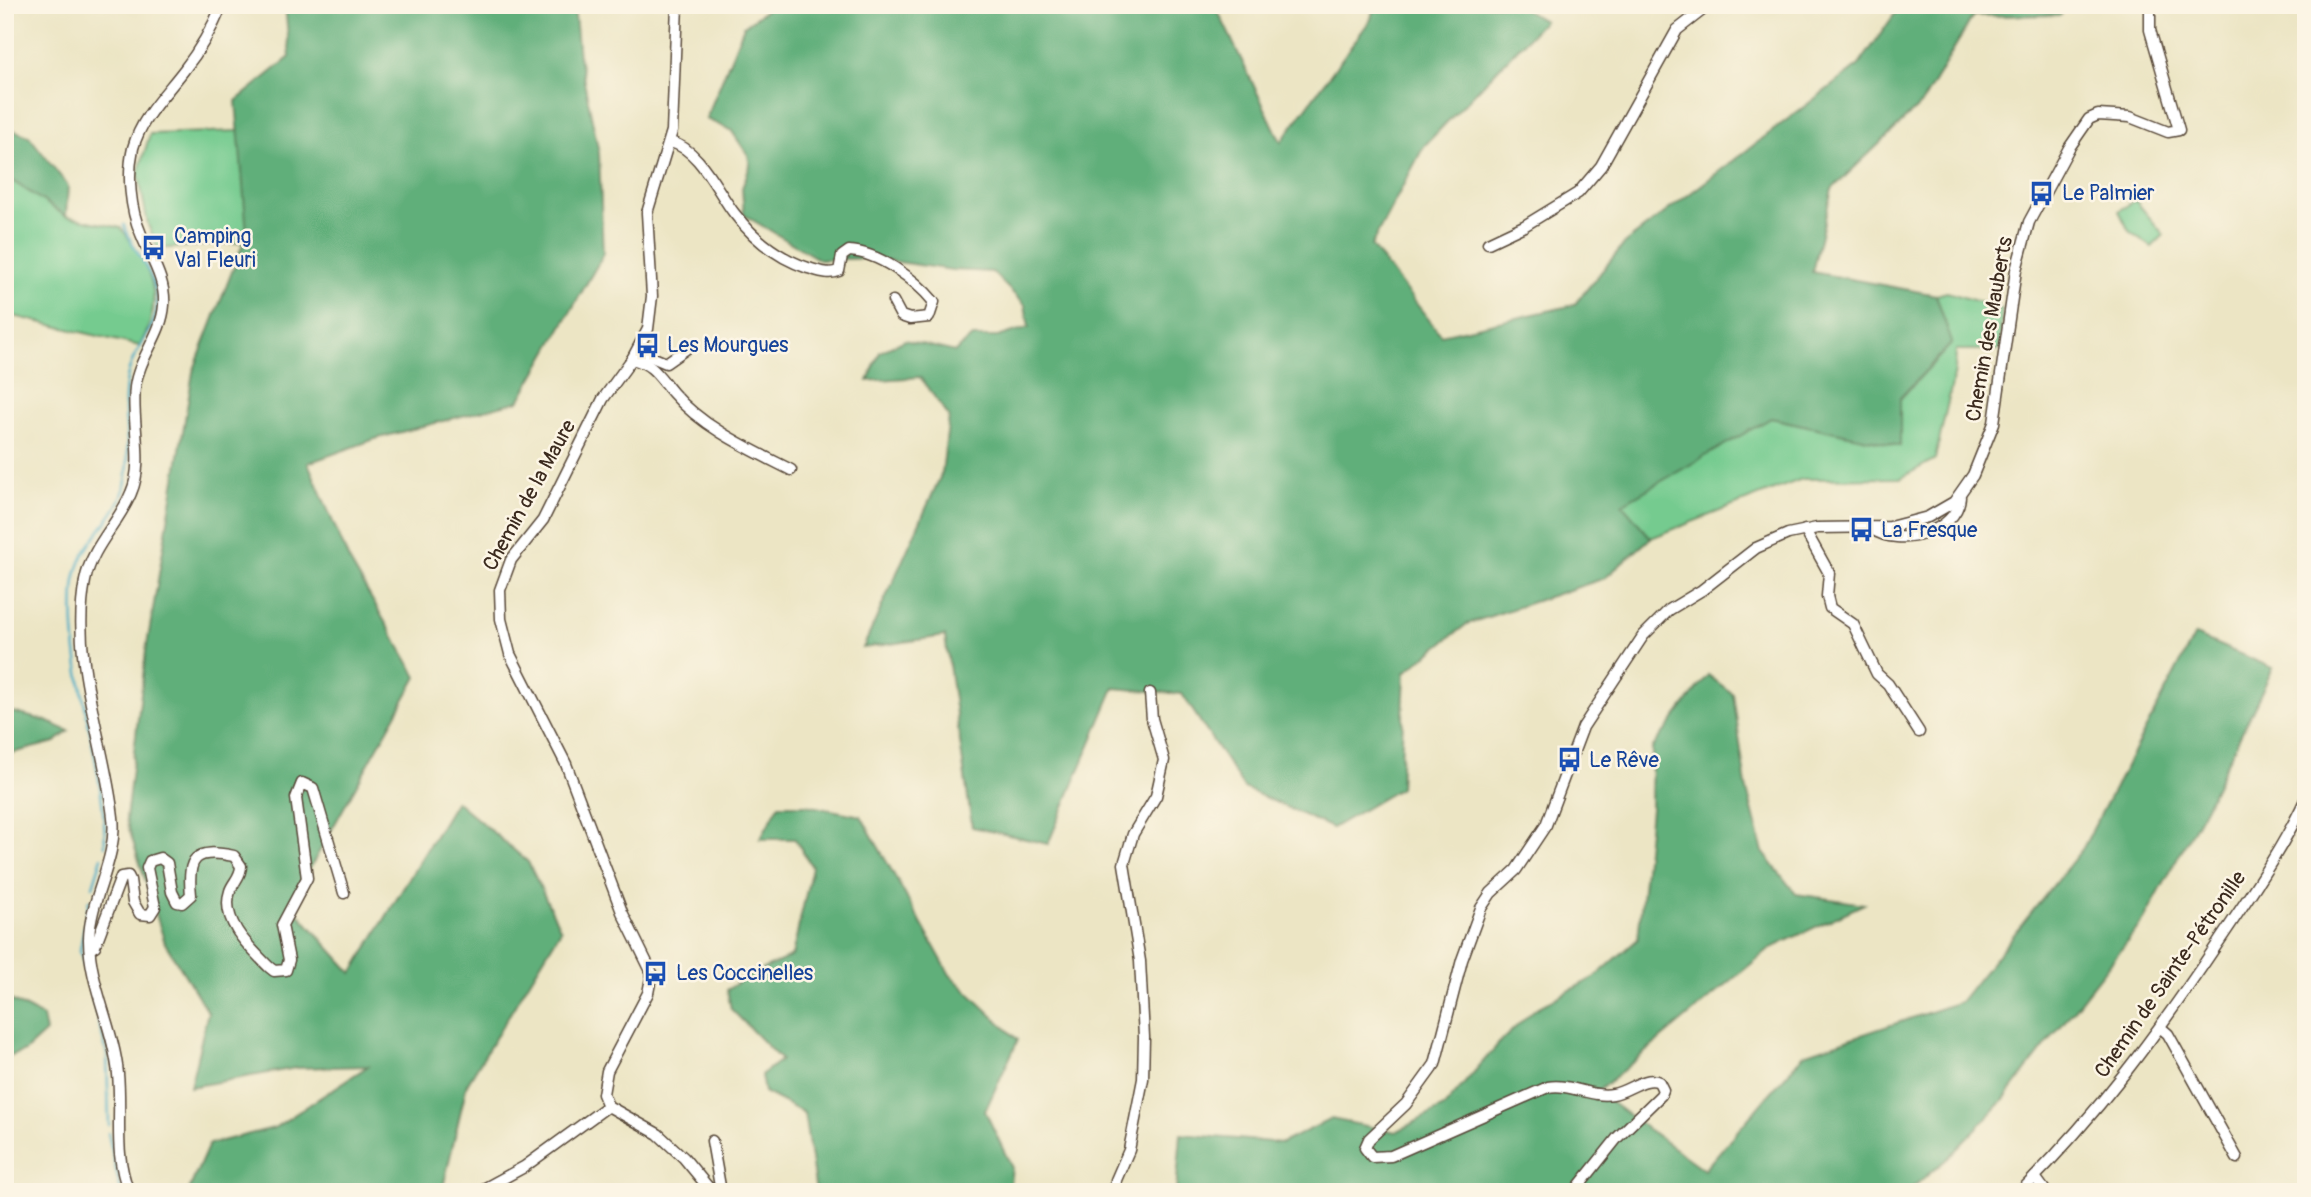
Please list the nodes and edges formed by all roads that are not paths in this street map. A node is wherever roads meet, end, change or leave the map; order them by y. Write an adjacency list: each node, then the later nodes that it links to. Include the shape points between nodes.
1 (222, 5): 16 (street, via 202,46 149,113 131,162 136,222 162,281 164,307 136,383 135,482 124,507 98,542 82,599 87,684 114,833 91,922)
2 (677, 5): 5 (street, Chemin de la Maure)
3 (1709, 5): 6 (street, via 1676,30 1601,166 1578,193)
4 (2150, 5): 11 (street, Chemin des Mauberts, via 2148,21 2179,130 2168,132 2130,117 2098,115 2068,148 2029,222 2016,270 1994,423 1960,496 1928,517 1872,530)
5 (670, 142): 7 (street, via 693,155 736,216 774,252 830,274 839,271 842,256 849,251 864,251 926,292 934,309 929,317 910,320 901,316); 9 (street, Chemin de la Maure, via 647,213 651,312)
6 (1488, 243)
7 (893, 300)
8 (686, 349): 9 (street, via 666,363)
9 (635, 355): 10 (street, via 701,417); 18 (street, Chemin de la Maure, via 603,400 543,520 511,560 501,583 500,605 510,654 566,764 622,912 652,973 648,993 607,1071 603,1094)
10 (791, 470)
11 (1805, 530): 13 (street, via 1829,573 1826,596 1830,608 1853,624 1877,674); 27 (street, Chemin des Mauberts, via 1740,558 1655,622 1631,650 1583,727 1551,817 1516,870 1481,908 1462,960 1435,1064 1365,1148 1372,1157 1391,1156 1548,1087 1568,1086 1609,1095 1648,1080 1659,1082 1661,1096 1618,1137)
12 (1150, 693): 26 (street, via 1164,760 1156,796 1133,834 1124,864 1140,961 1143,1079)
13 (1919, 732)
14 (2306, 798): 17 (street, Chemin de Sainte-Pétronille, via 2285,844)
15 (344, 893): 16 (street, via 313,788 302,783 296,798 307,878 282,925 289,960 286,970 274,971 239,936 229,907 230,891 241,866 234,856 216,853 193,860 191,895 182,903 172,892 167,863 160,858 150,860 147,868 155,907 150,915 136,910 130,880 121,877)
16 (90, 949): 22 (street, via 116,1057 120,1162)
17 (2161, 1028): 20 (street); 21 (street, Chemin de Sainte-Pétronille, via 2075,1137)
18 (608, 1106): 23 (street, via 524,1167); 24 (street, via 658,1134)
19 (712, 1142): 25 (street)
20 (2238, 1158)
21 (2035, 1177): 28 (street, Chemin de Sainte-Pétronille); 29 (street)
22 (129, 1192)
23 (478, 1192)
24 (712, 1192)
25 (721, 1192)
26 (1115, 1192)
27 (1574, 1192)
28 (2020, 1192)
29 (2046, 1192)

